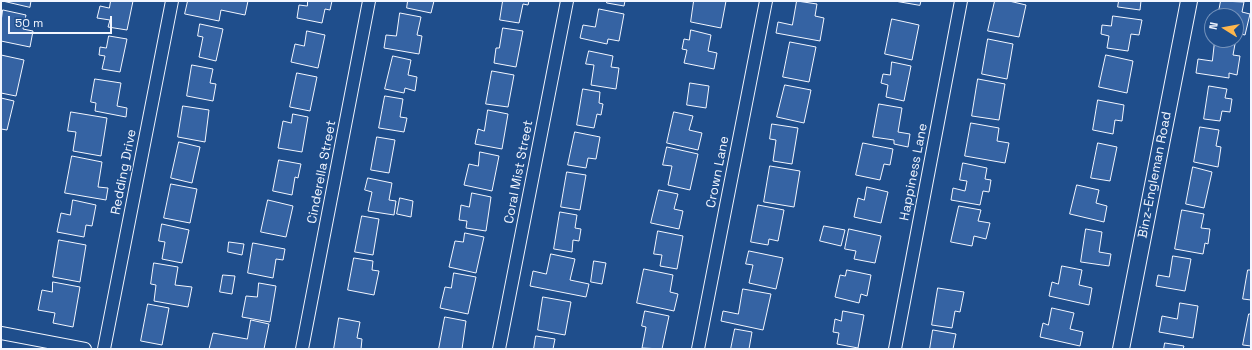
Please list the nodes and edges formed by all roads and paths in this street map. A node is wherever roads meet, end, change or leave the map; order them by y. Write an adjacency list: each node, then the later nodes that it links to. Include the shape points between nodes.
1 (172, 1): 9 (street, Redding Drive)
2 (369, 1): 10 (street, Cinderella Street)
3 (567, 1): 11 (street, Coral Mist Street)
4 (766, 1): 12 (street, Crown Lane)
5 (961, 1): 13 (street, Happiness Lane)
6 (1189, 1): 14 (street, Binz-Engleman Road)
7 (1, 333): 8 (street)
8 (85, 349)
9 (104, 349)
10 (302, 349)
11 (500, 349)
12 (698, 349)
13 (895, 349)
14 (1121, 349)

